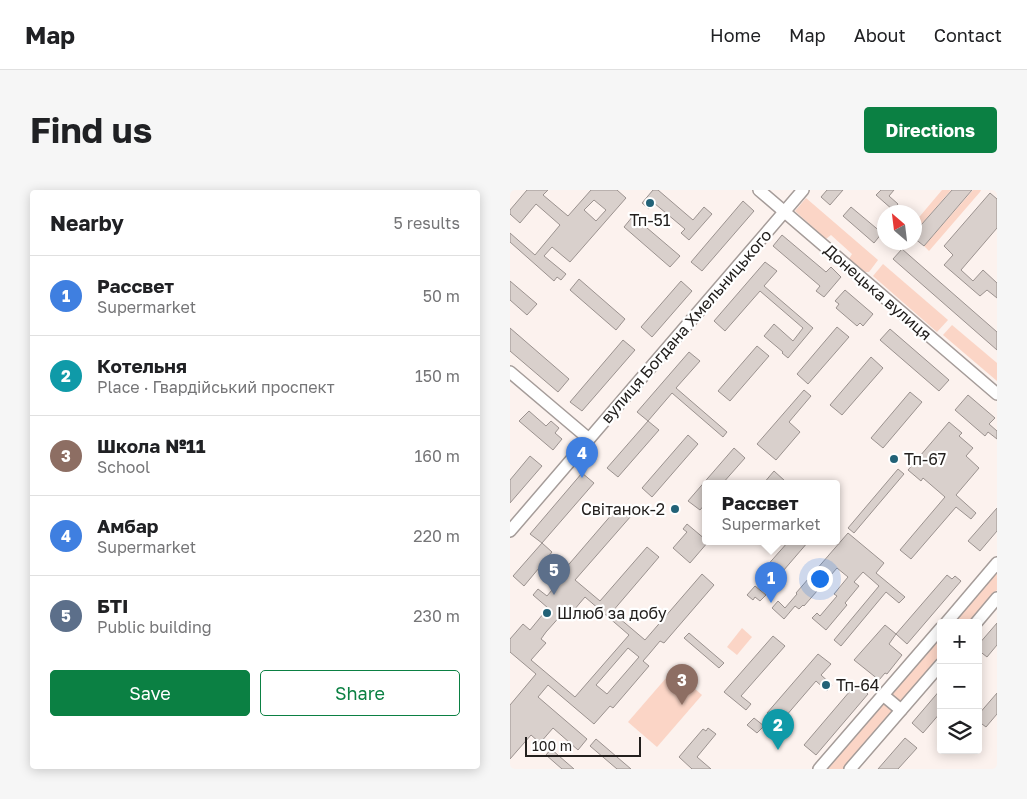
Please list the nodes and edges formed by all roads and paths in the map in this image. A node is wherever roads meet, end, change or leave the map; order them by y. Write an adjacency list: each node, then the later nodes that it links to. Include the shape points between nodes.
1 (760, 190): 3 (main road, Донецька вулиця)
2 (803, 190): 3 (main road, вулиця Богдана Хмельницького)
3 (784, 212): 5 (main road, Донецька вулиця); 6 (main road, вулиця Богдана Хмельницького)
4 (510, 372): 6 (main road)
5 (997, 394)
6 (588, 440): 7 (main road, вулиця Богдана Хмельницького)
7 (510, 531)
8 (997, 563): 10 (main road)
9 (997, 598): 11 (main road)
10 (949, 619)
11 (979, 619)
12 (937, 633): 14 (main road)
13 (937, 669): 15 (main road)
14 (883, 696): 15 (main road); 16 (main road)
15 (901, 710): 17 (main road)
16 (819, 769)
17 (850, 769)

